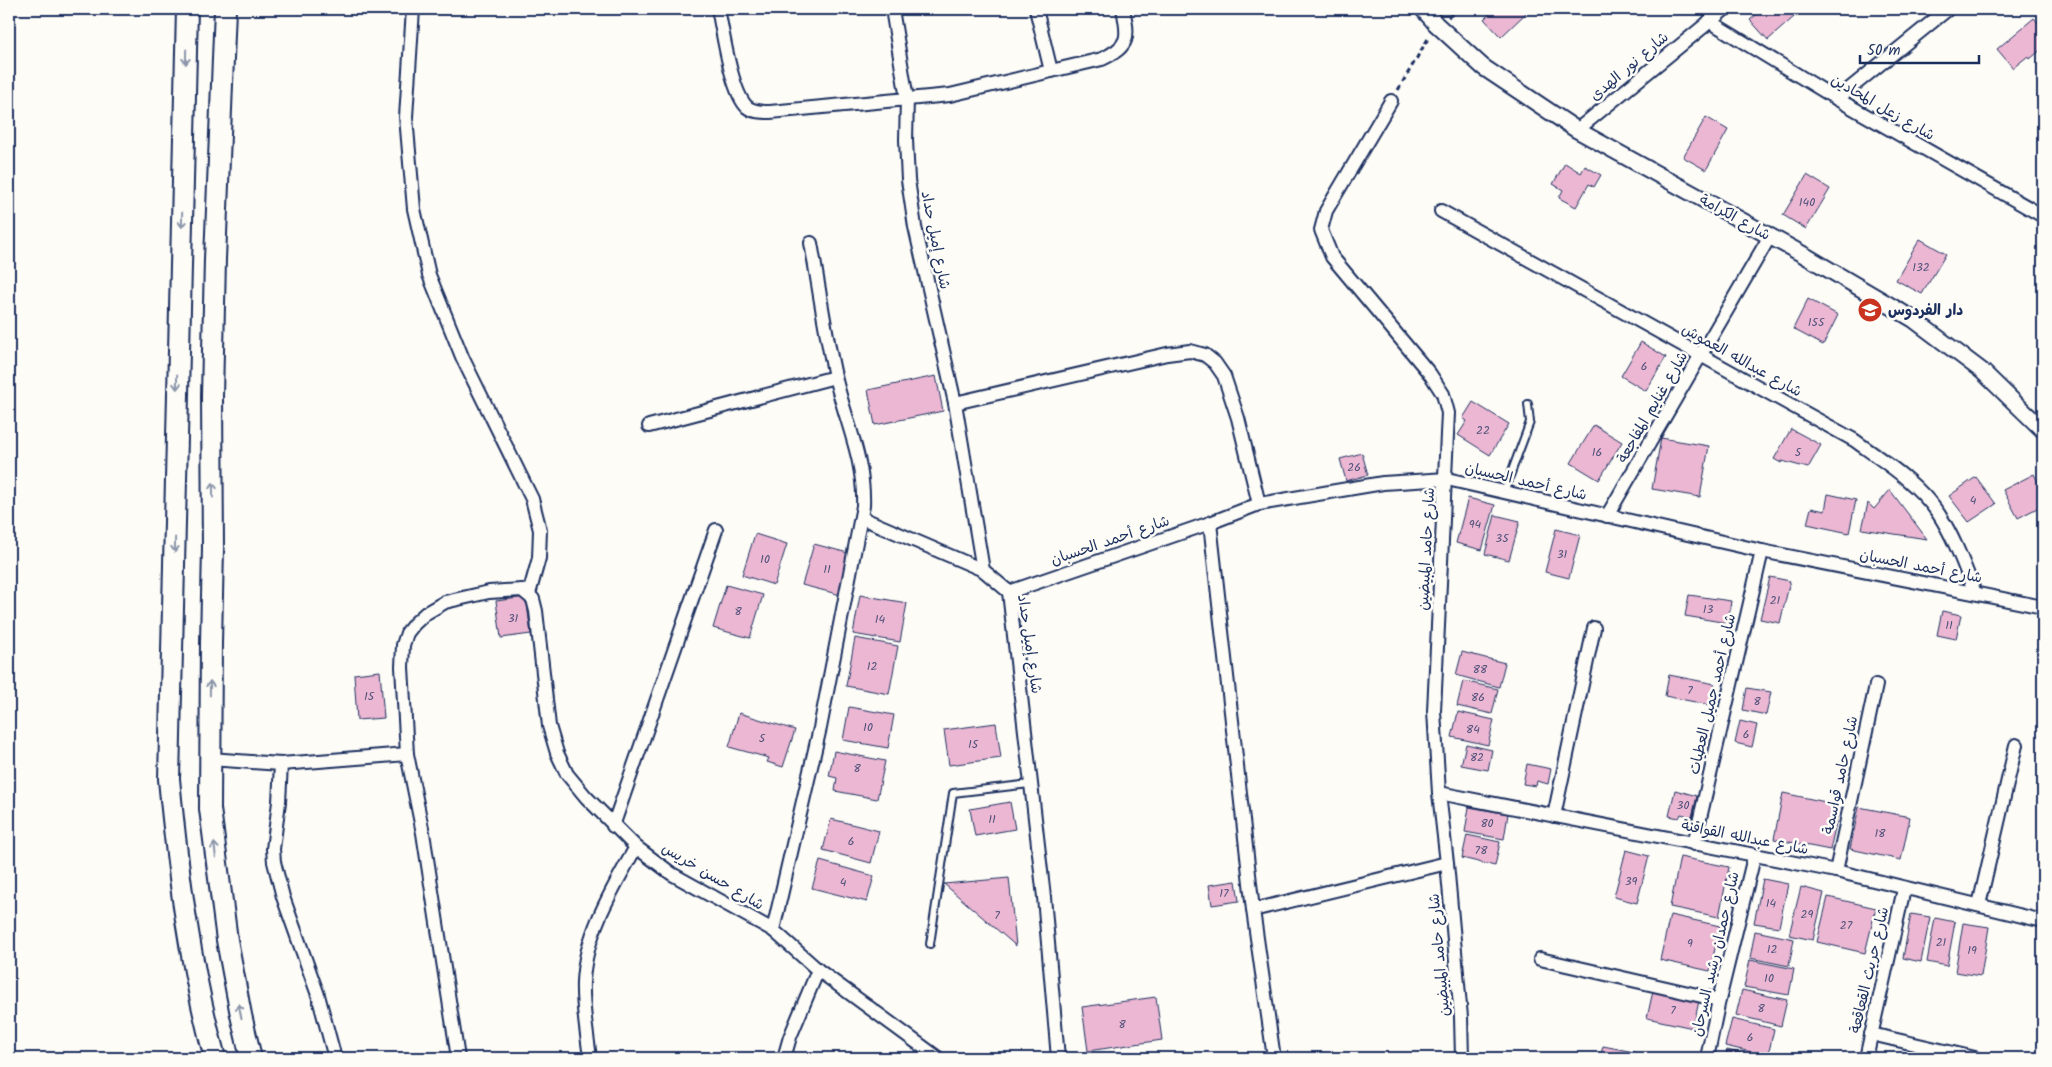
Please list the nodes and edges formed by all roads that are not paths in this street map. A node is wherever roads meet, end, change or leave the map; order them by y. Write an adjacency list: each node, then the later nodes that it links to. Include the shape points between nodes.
1 (187, 9): 65 (highway, one-way to 65, via 169,779 187,936)
2 (413, 9): 38 (street, via 406,117 414,209 429,275 463,360 532,499 540,530 539,558)
3 (718, 9): 13 (street, via 736,88 749,108 770,112)
4 (892, 9): 13 (street, شارع إميل حداد)
5 (1036, 9): 12 (street)
6 (1123, 9): 12 (street, via 1127,37 1117,52 1102,59)
7 (1423, 9): 16 (street, شارع الكرامة, via 1483,67)
8 (1725, 9): 11 (street, شارع نور الهدى)
9 (1948, 9): 14 (street)
10 (226, 11): 44 (highway, one-way to 10, via 214,308)
11 (1709, 22): 14 (street, شارع زعل المحادين); 16 (street, شارع نور الهدى)
12 (1051, 71): 13 (street, via 950,95)
13 (907, 99): 23 (street, شارع إميل حداد, via 908,180)
14 (1837, 99): 18 (street, شارع زعل المحادين)
15 (1392, 101): 27 (street, شارع حامد المبيضين, via 1326,211 1321,230 1332,258 1444,394 1448,413)
16 (1577, 130): 19 (street, شارع الكرامة)
17 (1441, 211): 21 (street, شارع عبدالله العموش)
18 (2043, 216)
19 (1770, 236): 21 (street, شارع غنايم المفاجعة); 26 (street, شارع الكرامة, via 1913,319 1943,340 1982,371)
20 (811, 243): 22 (street)
21 (1700, 356): 30 (street, شارع غنايم المفاجعة); 37 (street, شارع عبدالله العموش, via 1854,440 1916,488 1937,511 1952,536)
22 (835, 377): 25 (street); 31 (street, via 860,461 864,489)
23 (955, 404): 29 (street, via 1167,354 1190,351 1205,355 1224,376); 35 (street, شارع إميل حداد)
24 (1528, 404): 28 (lane, via 1530,422)
25 (649, 426)
26 (2043, 430)
27 (1447, 479): 28 (street, شارع أحمد الحسبان); 29 (street, شارع أحمد الحسبان, via 1383,484); 47 (street, شارع حامد المبيضين, via 1434,711)
28 (1504, 492): 30 (street, شارع أحمد الحسبان)
29 (1259, 504): 32 (street, شارع أحمد الحسبان)
30 (1608, 516): 34 (street, شارع أحمد الحسبان)
31 (862, 518): 35 (street); 59 (street, via 820,728)
32 (1210, 523): 36 (street, شارع أحمد الحسبان); 57 (street)
33 (716, 530): 49 (street)
34 (1762, 551): 37 (street, شارع أحمد الحسبان); 50 (street, شارع أحمد جميل العطيات)
35 (983, 570): 36 (street, شارع إميل حداد)
36 (1009, 592): 46 (street, شارع إميل حداد)
37 (1974, 593): 39 (street, شارع أحمد الحسبان)
38 (529, 594): 43 (street, via 522,590 508,590 445,602 414,624 407,633 402,666); 49 (street, شارع حسن خريس, via 536,611 545,700 557,753 567,774)
39 (2043, 607)
40 (1594, 628): 48 (street)
41 (1876, 685): 54 (street, شارع حامد قواسمة)
42 (2016, 745): 56 (street)
43 (407, 754): 45 (street); 68 (street, via 423,833)
44 (210, 759): 45 (street); 66 (highway, one-way to 44, via 240,1016 220,890 210,809)
45 (281, 764): 67 (street, via 274,862)
46 (1030, 784): 60 (lane, via 953,793); 72 (street, شارع إميل حداد)
47 (1439, 793): 48 (street, شارع عبدالله القواقنة); 53 (street, شارع حامد المبيضين)
48 (1554, 816): 50 (street, شارع عبدالله القواقنة)
49 (613, 826): 51 (street, شارع حسن خريس)
50 (1694, 844): 52 (street, شارع عبدالله القواقنة)
51 (636, 847): 59 (street, شارع حسن خريس, via 672,874); 69 (street, via 611,893 587,957 583,982)
52 (1754, 857): 54 (street, شارع عبدالله القواقنة); 63 (street, شارع حمدان رشيد السرحان)
53 (1447, 863): 57 (street); 74 (street, شارع حامد المبيضين)
54 (1836, 872): 55 (street, شارع عبدالله القواقنة)
55 (1904, 889): 56 (street, شارع عبدالله القواقنة); 64 (street, شارع حريث القعاقعة)
56 (1979, 905): 58 (street, شارع عبدالله القواقنة)
57 (1253, 910): 73 (street)
58 (2043, 921)
59 (773, 930): 62 (street, شارع حسن خريس)
60 (930, 944)
61 (1540, 959): 63 (street)
62 (818, 970): 70 (street); 71 (street, شارع حسن خريس)
63 (1719, 1000): 75 (street, شارع حمدان رشيد السرحان)
64 (1871, 1034): 76 (street, شارع حريث القعاقعة); 77 (street)
65 (215, 1058)
66 (251, 1058)
67 (335, 1058)
68 (458, 1058)
69 (590, 1058)
70 (784, 1058)
71 (938, 1058)
72 (1058, 1058)
73 (1274, 1058)
74 (1462, 1058)
75 (1707, 1058)
76 (1866, 1058)
77 (1975, 1058)

